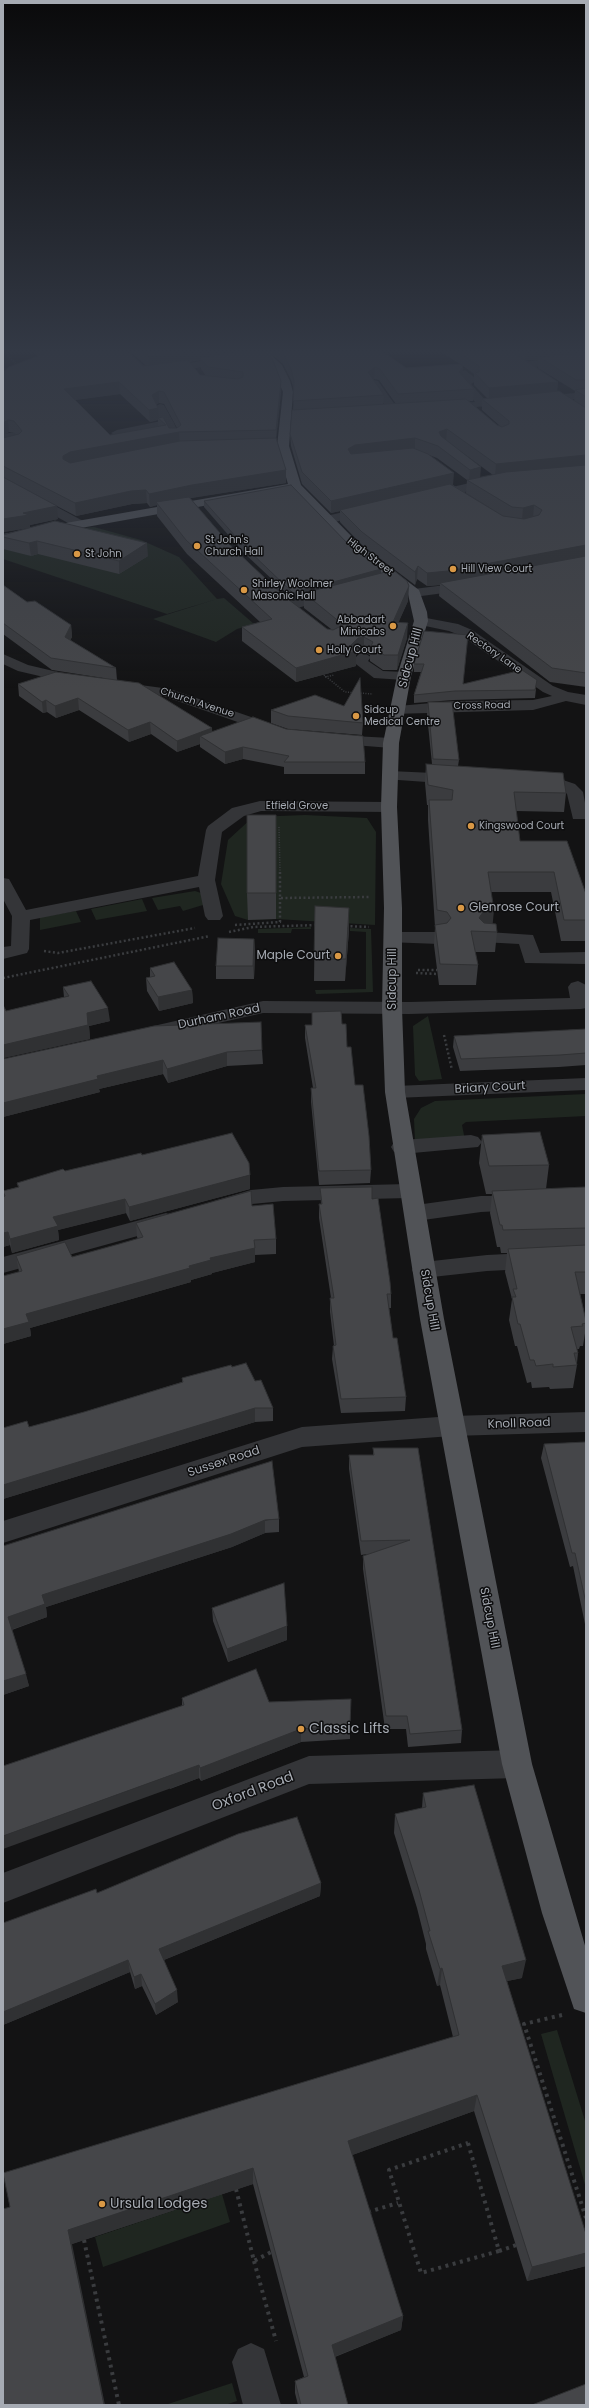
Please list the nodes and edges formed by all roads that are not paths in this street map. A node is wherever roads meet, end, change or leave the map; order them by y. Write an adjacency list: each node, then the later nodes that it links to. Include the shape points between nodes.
1 (286, 464): 5 (main road, High Street)
2 (483, 473): 4 (street, via 499,480 466,488)
3 (3, 482): 12 (street)
4 (453, 485): 6 (street, via 434,495); 7 (street)
5 (295, 486): 8 (main road); 11 (main road, High Street)
6 (418, 499)
7 (470, 502)
8 (192, 503): 10 (street); 12 (main road)
9 (380, 508): 11 (street)
10 (201, 514)
11 (326, 520): 17 (main road, High Street, via 356,549)
12 (81, 525): 14 (main road)
13 (3, 532): 14 (main road)
14 (35, 532): 15 (main road); 16 (street)
15 (3, 538)
16 (3, 543)
17 (397, 577): 19 (street); 22 (main road, High Street)
18 (261, 578): 23 (street)
19 (381, 581)
20 (485, 582): 22 (street, via 447,590)
21 (345, 591): 23 (street)
22 (414, 593): 25 (main road, Sidcup Hill)
23 (290, 606): 24 (street)
24 (302, 615)
25 (421, 621): 28 (main road, Sidcup Hill); 29 (street, Rectory Lane, via 453,627 467,633 540,685)
26 (364, 657): 28 (street, Cross Road, via 359,661)
27 (3, 658): 31 (street, Church Avenue, via 23,668 60,678 165,692)
28 (401, 694): 29 (street, Cross Road, via 454,706 533,705); 33 (main road, Sidcup Hill)
29 (564, 696): 30 (street, Rectory Lane)
30 (586, 700)
31 (290, 735)
32 (321, 739): 33 (street)
33 (392, 743): 34 (main road, Sidcup Hill)
34 (390, 776): 35 (street); 37 (main road, Sidcup Hill)
35 (467, 779)
36 (521, 782): 38 (street, via 560,784 569,787 575,792)
37 (389, 807): 39 (street, Etfield Grove, via 260,806 238,812 214,830); 43 (main road, Sidcup Hill)
38 (579, 814)
39 (206, 880): 41 (street); 42 (street, Etfield Grove)
40 (3, 882): 41 (street)
41 (21, 916): 46 (street)
42 (214, 916)
43 (393, 938): 44 (street); 49 (main road, Sidcup Hill)
44 (439, 938)
45 (488, 938): 47 (street, via 527,939 532,959)
46 (12, 951)
47 (586, 958)
48 (578, 987): 49 (street, Durham Road, via 581,1003)
49 (392, 1008): 50 (street, Durham Road, via 263,1007); 52 (main road, Sidcup Hill)
50 (138, 1036)
51 (586, 1084): 52 (street, Briary Court)
52 (395, 1092): 54 (main road, Sidcup Hill)
53 (471, 1142): 54 (street)
54 (402, 1147): 55 (main road, Sidcup Hill)
55 (409, 1191): 57 (street, via 251,1197); 58 (main road, Sidcup Hill)
56 (541, 1202): 58 (street, via 481,1204)
57 (205, 1211)
58 (416, 1213): 62 (main road, Sidcup Hill)
59 (182, 1217): 61 (street)
60 (586, 1258): 62 (street, via 487,1263)
61 (3, 1266)
62 (423, 1270): 64 (main road, Sidcup Hill)
63 (586, 1422): 64 (street, Knoll Road)
64 (452, 1426): 65 (street, Sussex Road, via 302,1438); 66 (main road, Sidcup Hill)
65 (3, 1532)
66 (517, 1764): 67 (street, Oxford Road, via 309,1770); 68 (main road, Sidcup Hill, via 558,1913)
67 (3, 1888)
68 (578, 2005)
69 (265, 2356): 70 (street)
70 (262, 2405)

